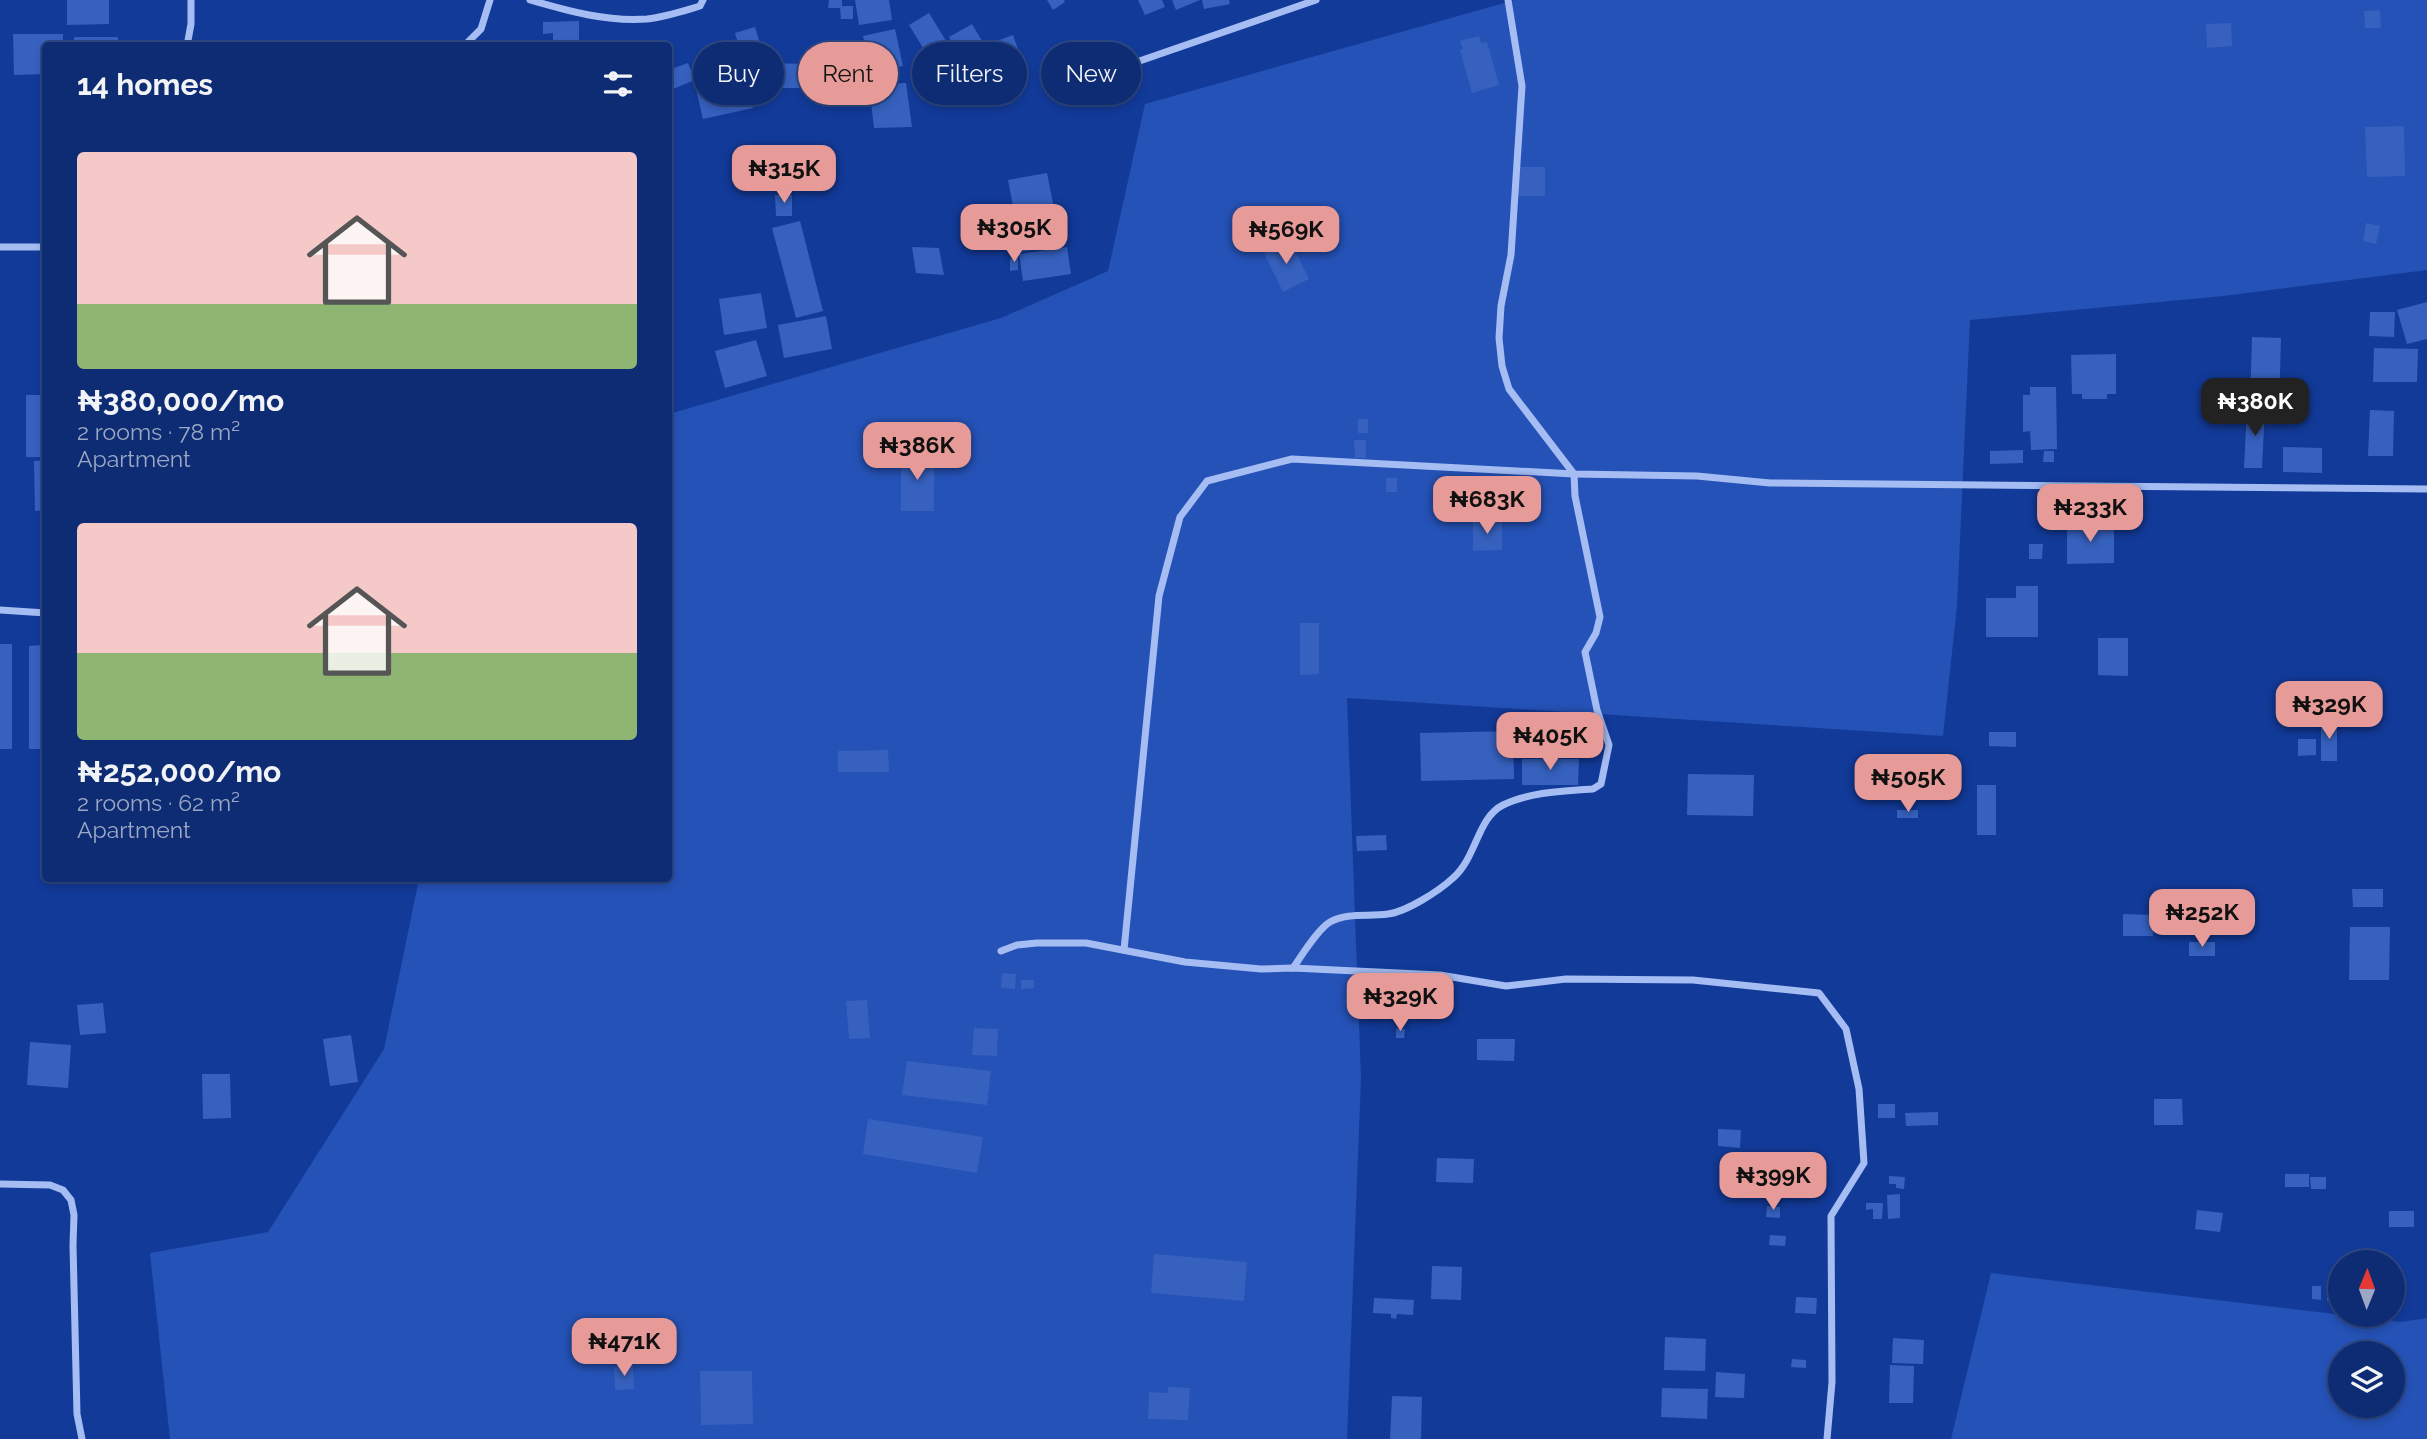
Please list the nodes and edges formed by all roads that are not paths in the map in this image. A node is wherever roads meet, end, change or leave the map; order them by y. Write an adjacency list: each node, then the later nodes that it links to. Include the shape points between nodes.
1 (191, 0): 7 (street)
2 (491, 0): 8 (street, via 481,29)
3 (530, 0): 4 (street, via 572,13 620,19 649,19 700,6)
4 (703, 0)
5 (1316, 0): 9 (street)
6 (1508, 0): 12 (street, via 1522,86 1511,256 1499,327 1502,366 1509,389)
7 (188, 42)
8 (468, 42)
9 (1141, 60)
10 (0, 247): 11 (street)
11 (42, 247)
12 (1574, 474): 13 (street, via 1770,483); 16 (street, via 1292,459 1207,481 1180,517 1158,597); 18 (street, via 1600,617 1585,652 1609,745 1601,784 1515,799 1499,807 1487,818 1467,864 1451,880 1406,909 1341,917 1327,924)
13 (2427, 489)
14 (0, 610): 15 (street)
15 (42, 612)
16 (1124, 950): 17 (street, via 1086,943 1037,943); 18 (street, via 1185,962)
17 (1001, 951)
18 (1293, 968): 21 (street, via 1440,975 1506,986 1566,979 1693,980 1819,993 1846,1029 1859,1089 1864,1163 1831,1216 1832,1381)
19 (0, 1184): 20 (street, via 50,1185 71,1200 77,1415)
20 (82, 1439)
21 (1827, 1439)

